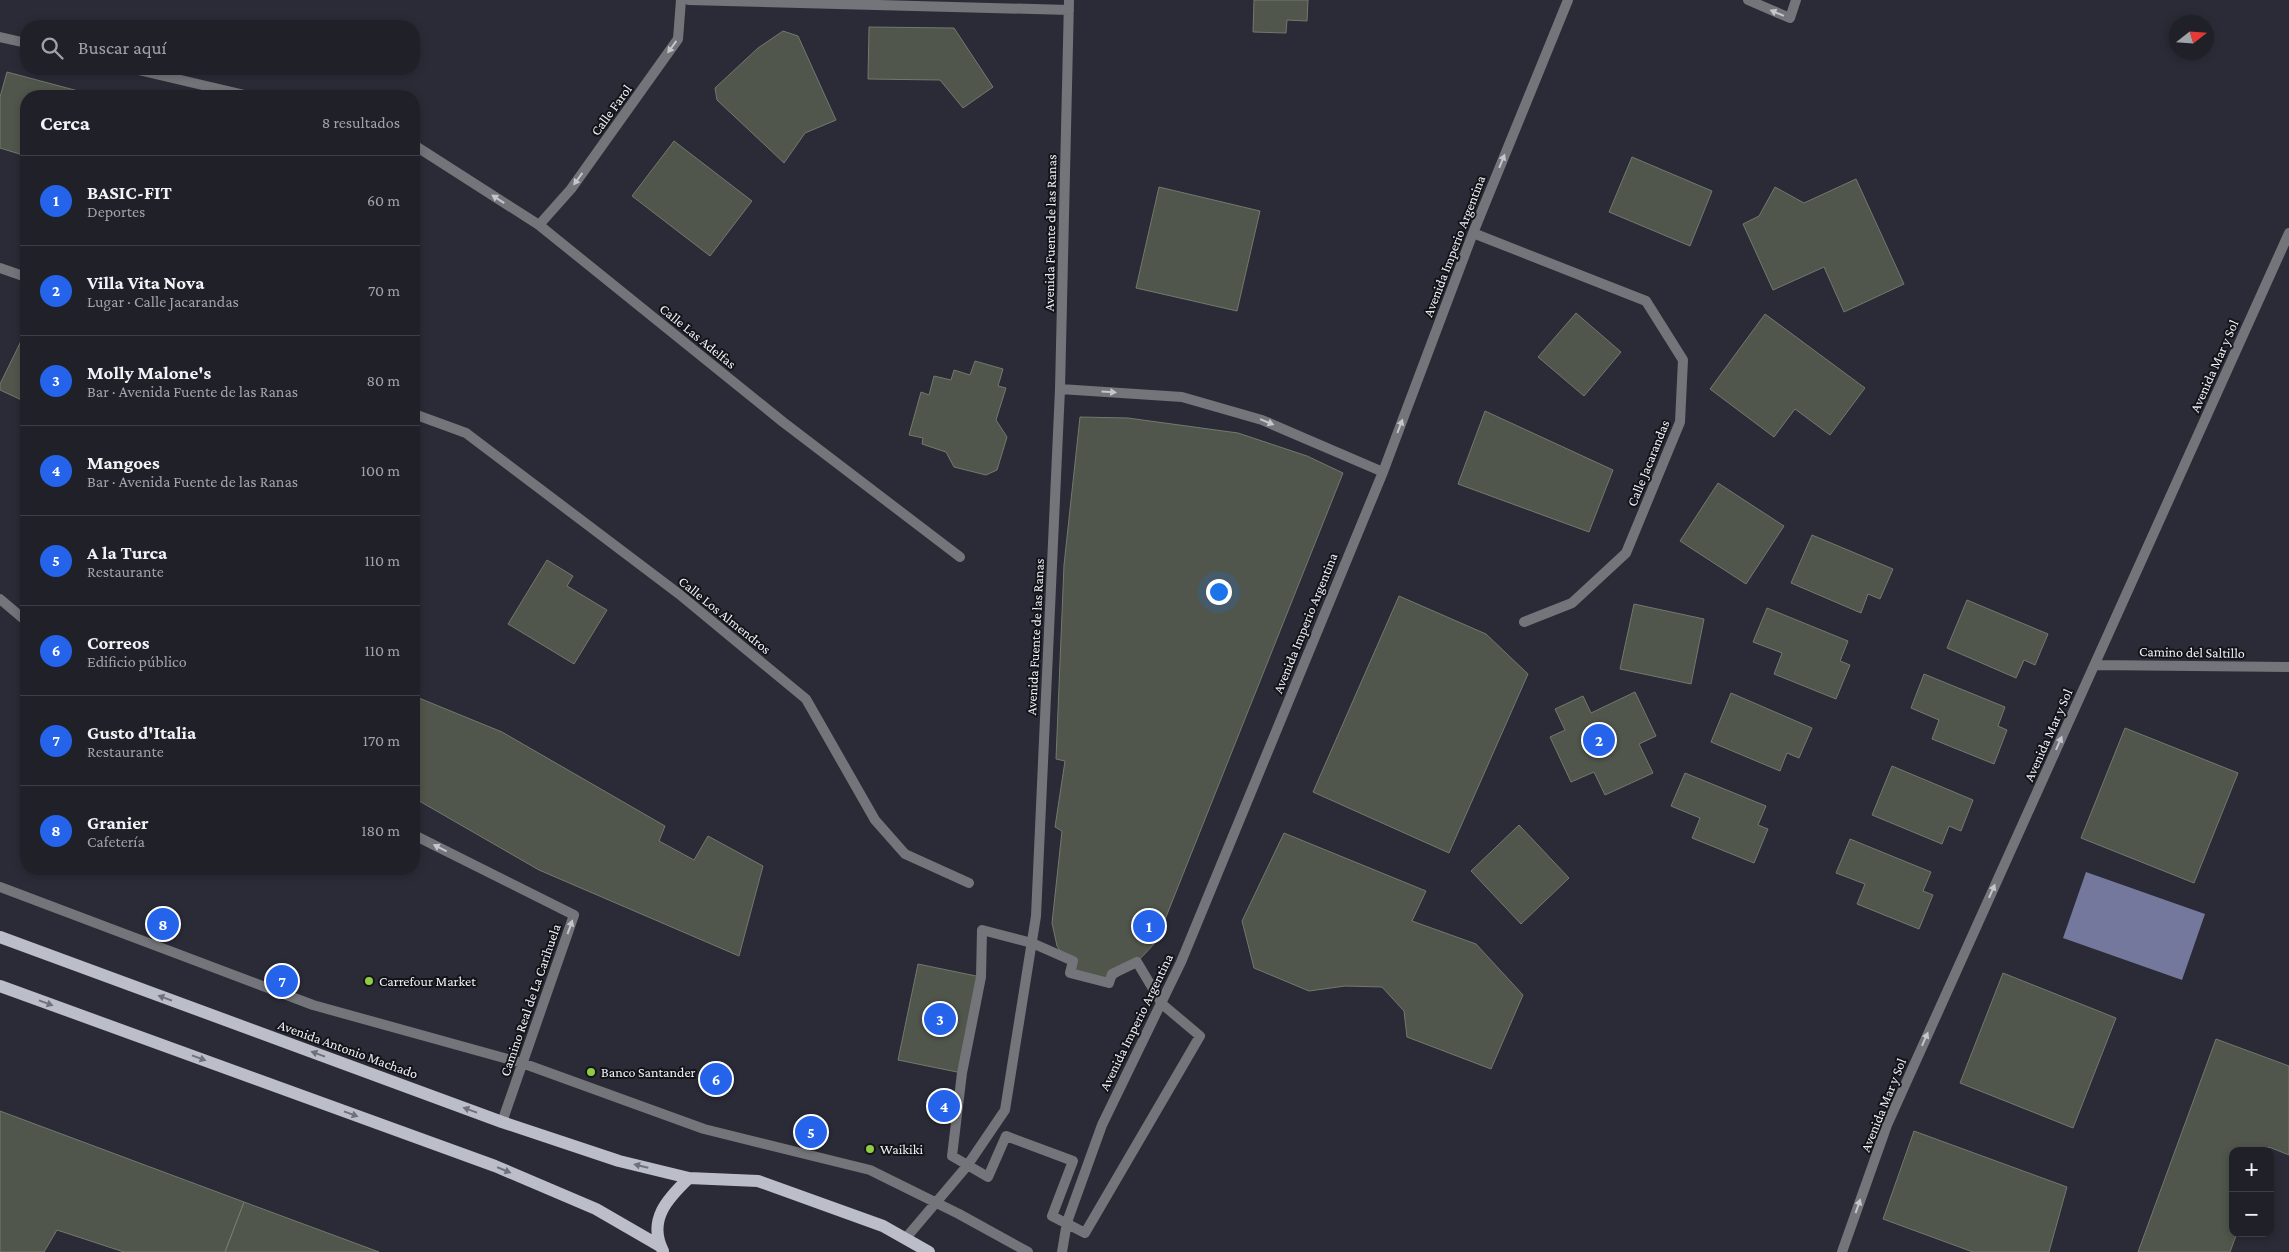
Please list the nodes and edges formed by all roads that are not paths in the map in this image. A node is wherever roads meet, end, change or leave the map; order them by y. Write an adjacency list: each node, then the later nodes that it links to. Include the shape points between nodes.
1 (681, 0): 12 (street, Calle Farol, one-way to 12, via 678,39 571,189)
2 (689, 0): 6 (street)
3 (1568, 0): 13 (street, Avenida Imperio Argentina, one-way to 3)
4 (1748, 0): 5 (street, one-way to 4, via 1790,18)
5 (1796, 0)
6 (1069, 5): 17 (street, Avenida Fuente de las Ranas)
7 (0, 37): 8 (street)
8 (20, 42)
9 (160, 75): 10 (street)
10 (223, 90)
11 (420, 150): 12 (street, Calle Las Adelfas, one-way to 11)
12 (539, 225): 20 (street, Calle Las Adelfas, via 783,422)
13 (1473, 233): 19 (street, Avenida Imperio Argentina, one-way to 13); 23 (street, Calle Jacarandas, via 1646,301 1683,360 1680,422 1626,553 1572,603)
14 (2289, 233): 24 (street, Avenida Mar y Sol)
15 (0, 268): 16 (street)
16 (20, 275)
17 (1060, 390): 19 (street, one-way to 19, via 1182,397 1262,420); 30 (street, Avenida Fuente de las Ranas, via 1036,916)
18 (420, 416): 27 (street, Calle Los Almendros, via 466,433 679,594 806,699 875,820 905,854)
19 (1383, 472): 32 (street, Avenida Imperio Argentina)
20 (960, 557)
21 (0, 599): 22 (street)
22 (20, 616)
23 (1524, 622)
24 (2095, 665): 25 (street, Camino del Saltillo); 44 (street, Avenida Mar y Sol, one-way to 24, via 1887,1125)
25 (2289, 668)
26 (420, 838): 33 (street, Camino Real de La Carihuela, one-way to 26, via 574,916)
27 (969, 882)
28 (0, 887): 33 (street, via 313,1005)
29 (0, 937): 34 (main road, Avenida Antonio Machado, one-way to 29)
30 (1032, 943): 32 (street, via 1073,961 1070,973 1109,982 1112,974 1137,962); 35 (street, Avenida Fuente de las Ranas, via 1005,1110); 35 (street, via 982,930 981,977 962,1073 952,1156)
31 (0, 986): 40 (main road, one-way to 40, via 495,1166 596,1209)
32 (1162, 1004): 38 (street, Avenida Imperio Argentina, via 1102,1125); 38 (street, via 1200,1036 1084,1233)
33 (522, 1063): 34 (street, Camino Real de La Carihuela); 37 (street, via 704,1129 870,1170)
34 (502, 1122): 36 (main road, Avenida Antonio Machado, one-way to 34, via 619,1161)
35 (967, 1166): 37 (street, Avenida Fuente de las Ranas); 38 (street, via 988,1177 1006,1136 1073,1161 1052,1216)
36 (688, 1178): 39 (main road, Avenida Antonio Machado, via 758,1181 883,1226); 40 (main road, via 667,1199 658,1223)
37 (936, 1203): 39 (street, Avenida Fuente de las Ranas); 42 (street)
38 (1067, 1222): 43 (street, Avenida Imperio Argentina)
39 (910, 1245): 41 (main road)
40 (662, 1249)
41 (929, 1252)
42 (1028, 1252)
43 (1062, 1252)
44 (1842, 1252)

